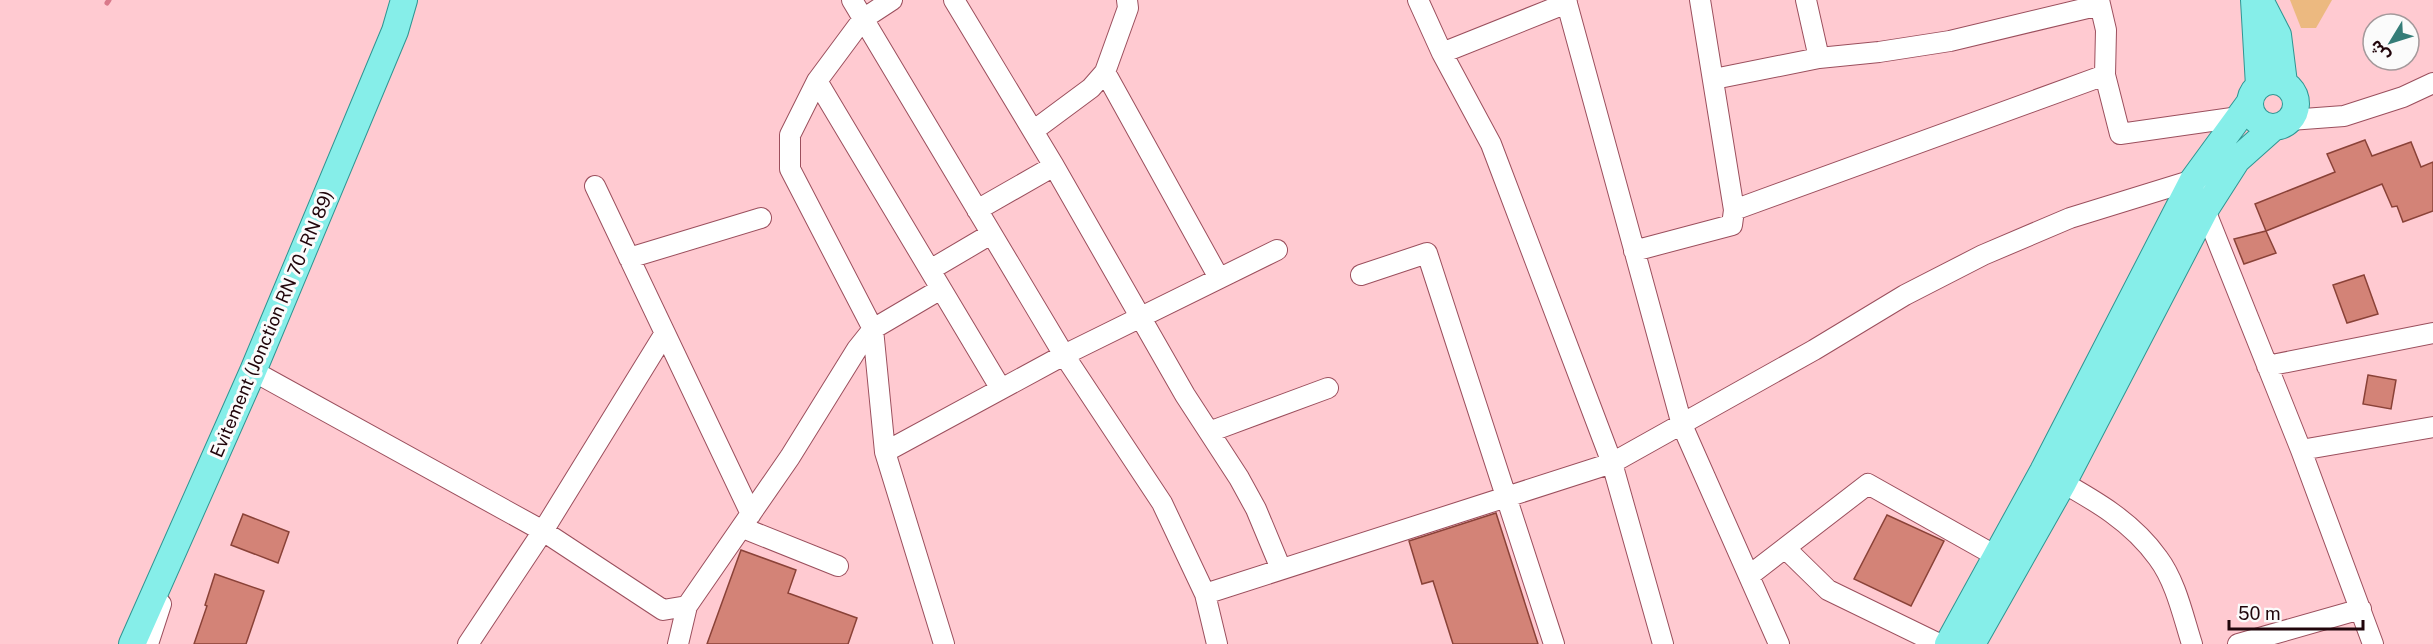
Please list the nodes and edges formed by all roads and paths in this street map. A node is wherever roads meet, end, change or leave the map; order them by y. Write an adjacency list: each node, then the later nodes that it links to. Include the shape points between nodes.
1 (404, 0): 45 (main road, Evitement (Jonction RN 70 - RN 89), via 395,32)
2 (852, 0): 13 (street)
3 (892, 0): 13 (street)
4 (954, 0): 23 (street)
5 (1127, 0): 16 (street, via 1128,8)
6 (1418, 0): 14 (street)
7 (1700, 0): 18 (street)
8 (1806, 0): 15 (street)
9 (2254, 0): 21 (main road)
10 (2260, 0): 21 (main road, via 2278,35)
11 (1566, 2): 14 (street); 33 (street)
12 (2099, 3): 15 (street, via 1950,41); 17 (street, via 2106,30)
13 (863, 19): 19 (street); 27 (street)
14 (1442, 52): 53 (street, via 1491,144)
15 (1820, 57): 18 (street)
16 (1105, 72): 23 (street, via 1091,88); 37 (street)
17 (2105, 75): 21 (street, via 2120,134); 28 (street)
18 (1714, 79): 28 (street)
19 (817, 81): 35 (street); 40 (street, via 790,135 790,169)
20 (2433, 83): 22 (street, via 2344,116)
21 (2258, 97): 22 (main road, via 2254,117 2266,127); 22 (main road, via 2295,96 2296,104); 25 (main road)
22 (2282, 124): 29 (main road, via 2237,160)
23 (1033, 131): 24 (street)
24 (1054, 166): 27 (street); 39 (street)
25 (2193, 180): 29 (street); 48 (street, via 2070,218 1983,255 1905,295); 54 (main road)
26 (595, 186): 34 (street)
27 (977, 210): 31 (street)
28 (1734, 210): 33 (street, via 1732,225)
29 (2205, 210): 44 (street); 54 (main road)
30 (761, 218): 34 (street)
31 (991, 234): 35 (street); 43 (street)
32 (1277, 250): 37 (street)
33 (1634, 251): 48 (street)
34 (629, 258): 41 (street)
35 (930, 270): 38 (street)
36 (1361, 275): 55 (street, via 1427,253)
37 (1219, 278): 39 (street)
38 (941, 289): 40 (street); 47 (street)
39 (1142, 316): 43 (street); 50 (street)
40 (873, 329): 52 (street); 57 (street)
41 (665, 333): 57 (street); 58 (street)
42 (2433, 333): 44 (street)
43 (1064, 356): 47 (street); 64 (street, via 1162,503)
44 (2267, 366): 51 (street)
45 (253, 371): 56 (main road, Evitement (Jonction RN 70 - RN 89)); 58 (street)
46 (1328, 388): 50 (street)
47 (1001, 389): 52 (street)
48 (1682, 425): 53 (street); 63 (street)
49 (2433, 427): 51 (street)
50 (1209, 432): 62 (street, via 1256,509)
51 (2301, 450): 66 (street)
52 (885, 452): 71 (street)
53 (1612, 463): 55 (street); 74 (street)
54 (2053, 477): 60 (main road); 78 (main road); 79 (street, via 2105,507 2135,530 2159,559 2176,593)
55 (1507, 496): 62 (street); 73 (street)
56 (190, 513): 67 (main road, Evitement (Jonction RN 70 - RN 89)); 68 (street)
57 (747, 521): 61 (street); 65 (street)
58 (543, 531): 65 (street, via 663,610); 69 (street)
59 (1785, 548): 60 (street, via 1868,484); 63 (street); 76 (street, via 1828,590)
60 (1996, 556): 77 (main road)
61 (838, 566)
62 (1281, 569): 64 (street)
63 (1750, 575): 75 (street)
64 (1205, 594): 72 (street)
65 (687, 606): 70 (street)
66 (2361, 609): 80 (street); 81 (street)
67 (132, 644)
68 (148, 644)
69 (468, 644)
70 (678, 644)
71 (945, 644)
72 (1217, 644)
73 (1554, 644)
74 (1663, 644)
75 (1779, 644)
76 (1939, 644)
77 (1948, 644)
78 (1972, 644)
79 (2192, 644)
80 (2238, 644)
81 (2373, 644)

